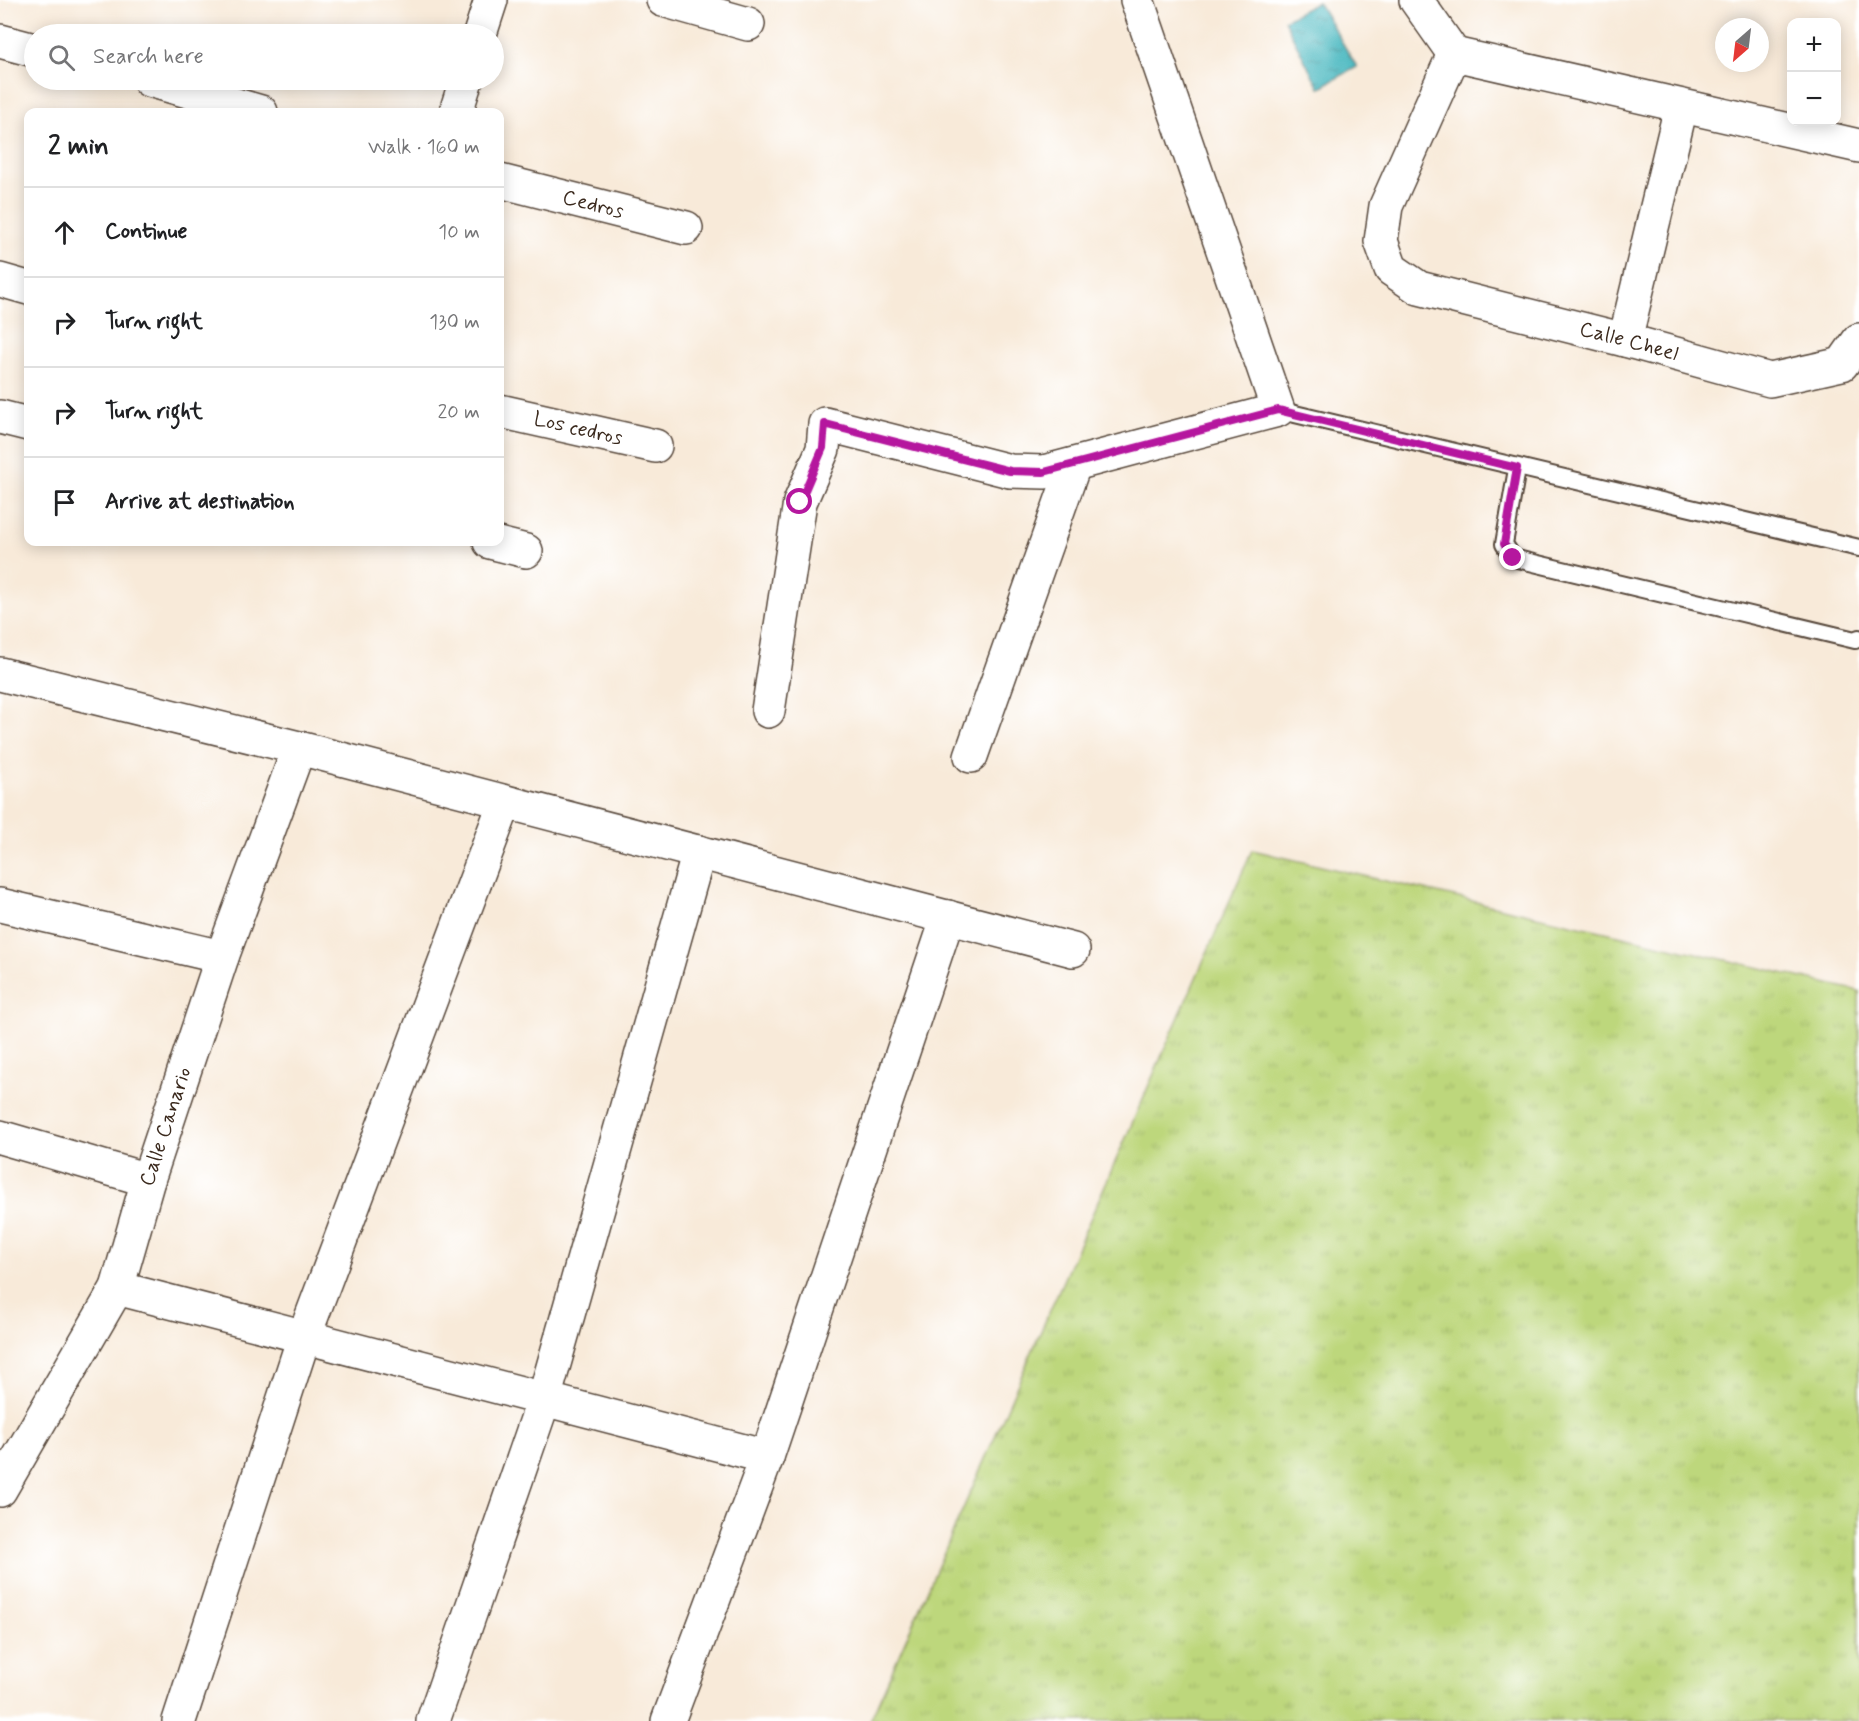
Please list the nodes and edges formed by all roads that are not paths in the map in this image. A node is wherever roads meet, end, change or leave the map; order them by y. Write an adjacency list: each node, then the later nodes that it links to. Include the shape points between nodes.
1 (491, 0): 5 (street)
2 (663, 0): 6 (street)
3 (1137, 0): 22 (street)
4 (1416, 0): 9 (street)
5 (483, 24)
6 (748, 24)
7 (0, 41): 8 (street)
8 (24, 47)
9 (1454, 54): 12 (street); 20 (street, Calle Cheel, via 1386,206 1381,241 1390,269 1419,288)
10 (184, 90): 13 (street)
11 (463, 90): 14 (street)
12 (1681, 107): 15 (street); 20 (street)
13 (247, 108)
14 (457, 108)
15 (1859, 146)
16 (504, 182): 17 (street, Cedros)
17 (686, 228)
18 (0, 280): 19 (street)
19 (24, 287)
20 (1625, 340): 21 (street, Calle Cheel, via 1770,380 1842,364)
21 (1859, 340)
22 (1278, 410): 27 (street); 28 (lane)
23 (504, 412): 26 (street, Los cedros)
24 (0, 417): 25 (street)
25 (24, 423)
26 (655, 446)
27 (1074, 465): 34 (street, via 1044,472 1010,471 825,424 823,448 800,502); 36 (street)
28 (1517, 468): 30 (lane); 32 (lane, via 1504,544 1513,558)
29 (504, 546): 31 (street)
30 (1859, 548)
31 (526, 552)
32 (1859, 638)
33 (0, 674): 35 (street)
34 (768, 711)
35 (299, 748): 37 (street); 42 (street, Calle Canario)
36 (971, 756)
37 (505, 802): 38 (street); 46 (street)
38 (699, 852): 40 (street); 47 (street)
39 (0, 905): 42 (street)
40 (948, 917): 41 (street); 48 (street)
41 (1073, 950)
42 (222, 957): 44 (street, Calle Canario)
43 (0, 1137): 44 (street)
44 (148, 1180): 45 (street, Calle Canario)
45 (117, 1288): 46 (street); 49 (street, Calle Canario)
46 (304, 1337): 47 (street); 50 (street)
47 (544, 1399): 48 (street); 51 (street)
48 (767, 1457): 52 (street)
49 (0, 1490)
50 (179, 1721)
51 (433, 1721)
52 (668, 1721)

